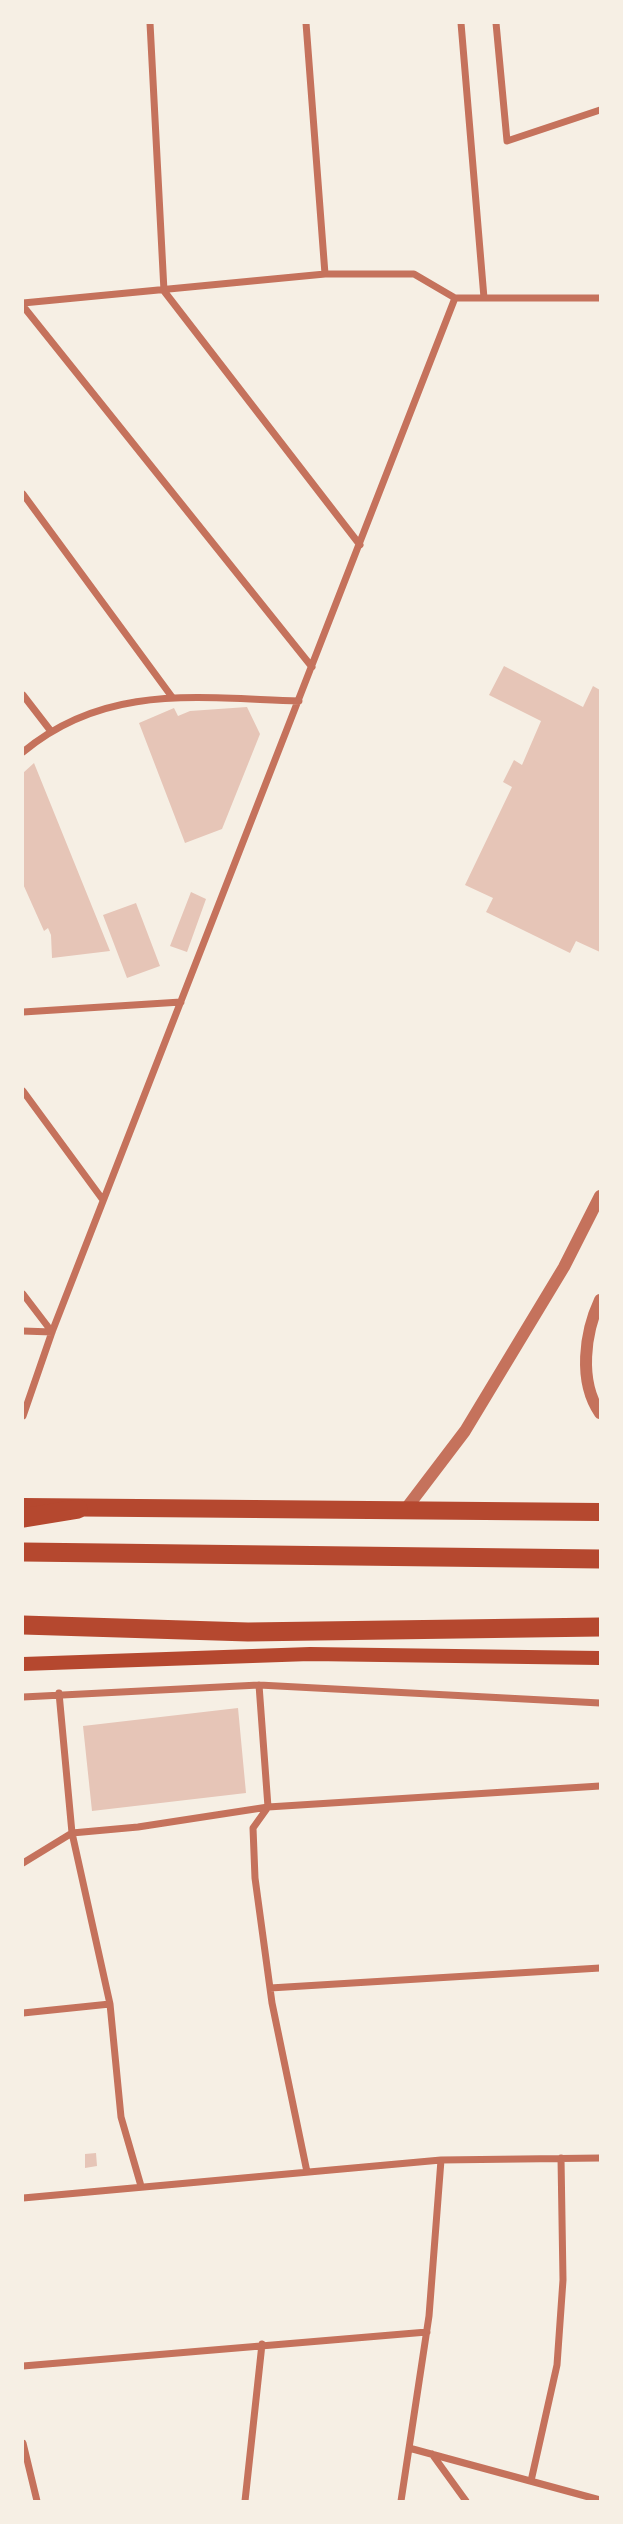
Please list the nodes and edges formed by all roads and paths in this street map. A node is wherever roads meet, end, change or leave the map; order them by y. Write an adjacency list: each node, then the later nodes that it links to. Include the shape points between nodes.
1 (150, 23): 7 (street)
2 (306, 23): 6 (street)
3 (461, 23): 9 (street)
4 (496, 23): 5 (street, via 508,141)
5 (600, 110)
6 (325, 275): 7 (street); 8 (street, via 414,274)
7 (164, 291): 11 (street); 13 (street)
8 (455, 298): 9 (street); 13 (street)
9 (484, 298): 10 (street)
10 (600, 298)
11 (23, 305): 14 (street)
12 (23, 494): 16 (street)
13 (360, 545): 14 (street)
14 (312, 667): 17 (street)
15 (23, 695): 18 (street)
16 (172, 697): 17 (street); 18 (street, via 103,707)
17 (299, 701): 20 (street)
18 (50, 730): 19 (street)
19 (23, 752)
20 (181, 1002): 21 (street); 24 (street)
21 (23, 1012)
22 (23, 1091): 24 (street)
23 (600, 1196): 33 (street, via 564,1267 465,1431)
24 (103, 1200): 28 (street)
25 (23, 1294): 28 (street)
26 (600, 1300): 29 (street, via 586,1349 591,1392)
27 (23, 1331): 28 (street)
28 (52, 1332): 30 (street)
29 (600, 1413)
30 (23, 1416)
31 (23, 1507): 32 (main road)
32 (78, 1509): 33 (main road); 35 (highway)
33 (405, 1510): 34 (main road)
34 (600, 1512)
35 (23, 1518)
36 (23, 1552): 37 (highway)
37 (600, 1559)
38 (23, 1625): 39 (highway)
39 (83, 1626): 40 (highway, via 248,1632); 41 (highway)
40 (600, 1627)
41 (23, 1636)
42 (600, 1658): 43 (main road, via 310,1654)
43 (23, 1664)
44 (259, 1685): 45 (street); 47 (street); 49 (street)
45 (59, 1693): 46 (street); 50 (street)
46 (23, 1697)
47 (600, 1703)
48 (600, 1786): 49 (street)
49 (268, 1807): 50 (street); 53 (street, via 253,1828)
50 (72, 1833): 51 (street); 54 (street)
51 (23, 1863)
52 (600, 1968): 53 (street)
53 (270, 1988): 59 (street)
54 (110, 2004): 55 (street); 60 (street, via 121,2117)
55 (23, 2013)
56 (561, 2158): 57 (street); 58 (street); 68 (street, via 563,2280 557,2365)
57 (600, 2158)
58 (441, 2160): 59 (street); 62 (street)
59 (307, 2172): 60 (street)
60 (141, 2186): 61 (street)
61 (23, 2198)
62 (427, 2332): 63 (street); 66 (street)
63 (262, 2344): 64 (street); 71 (street)
64 (23, 2366)
65 (23, 2443): 70 (street)
66 (409, 2448): 67 (street); 72 (street)
67 (432, 2454): 68 (street); 73 (street)
68 (531, 2482): 69 (street)
69 (600, 2500)
70 (37, 2501)
71 (245, 2501)
72 (401, 2501)
73 (466, 2501)

